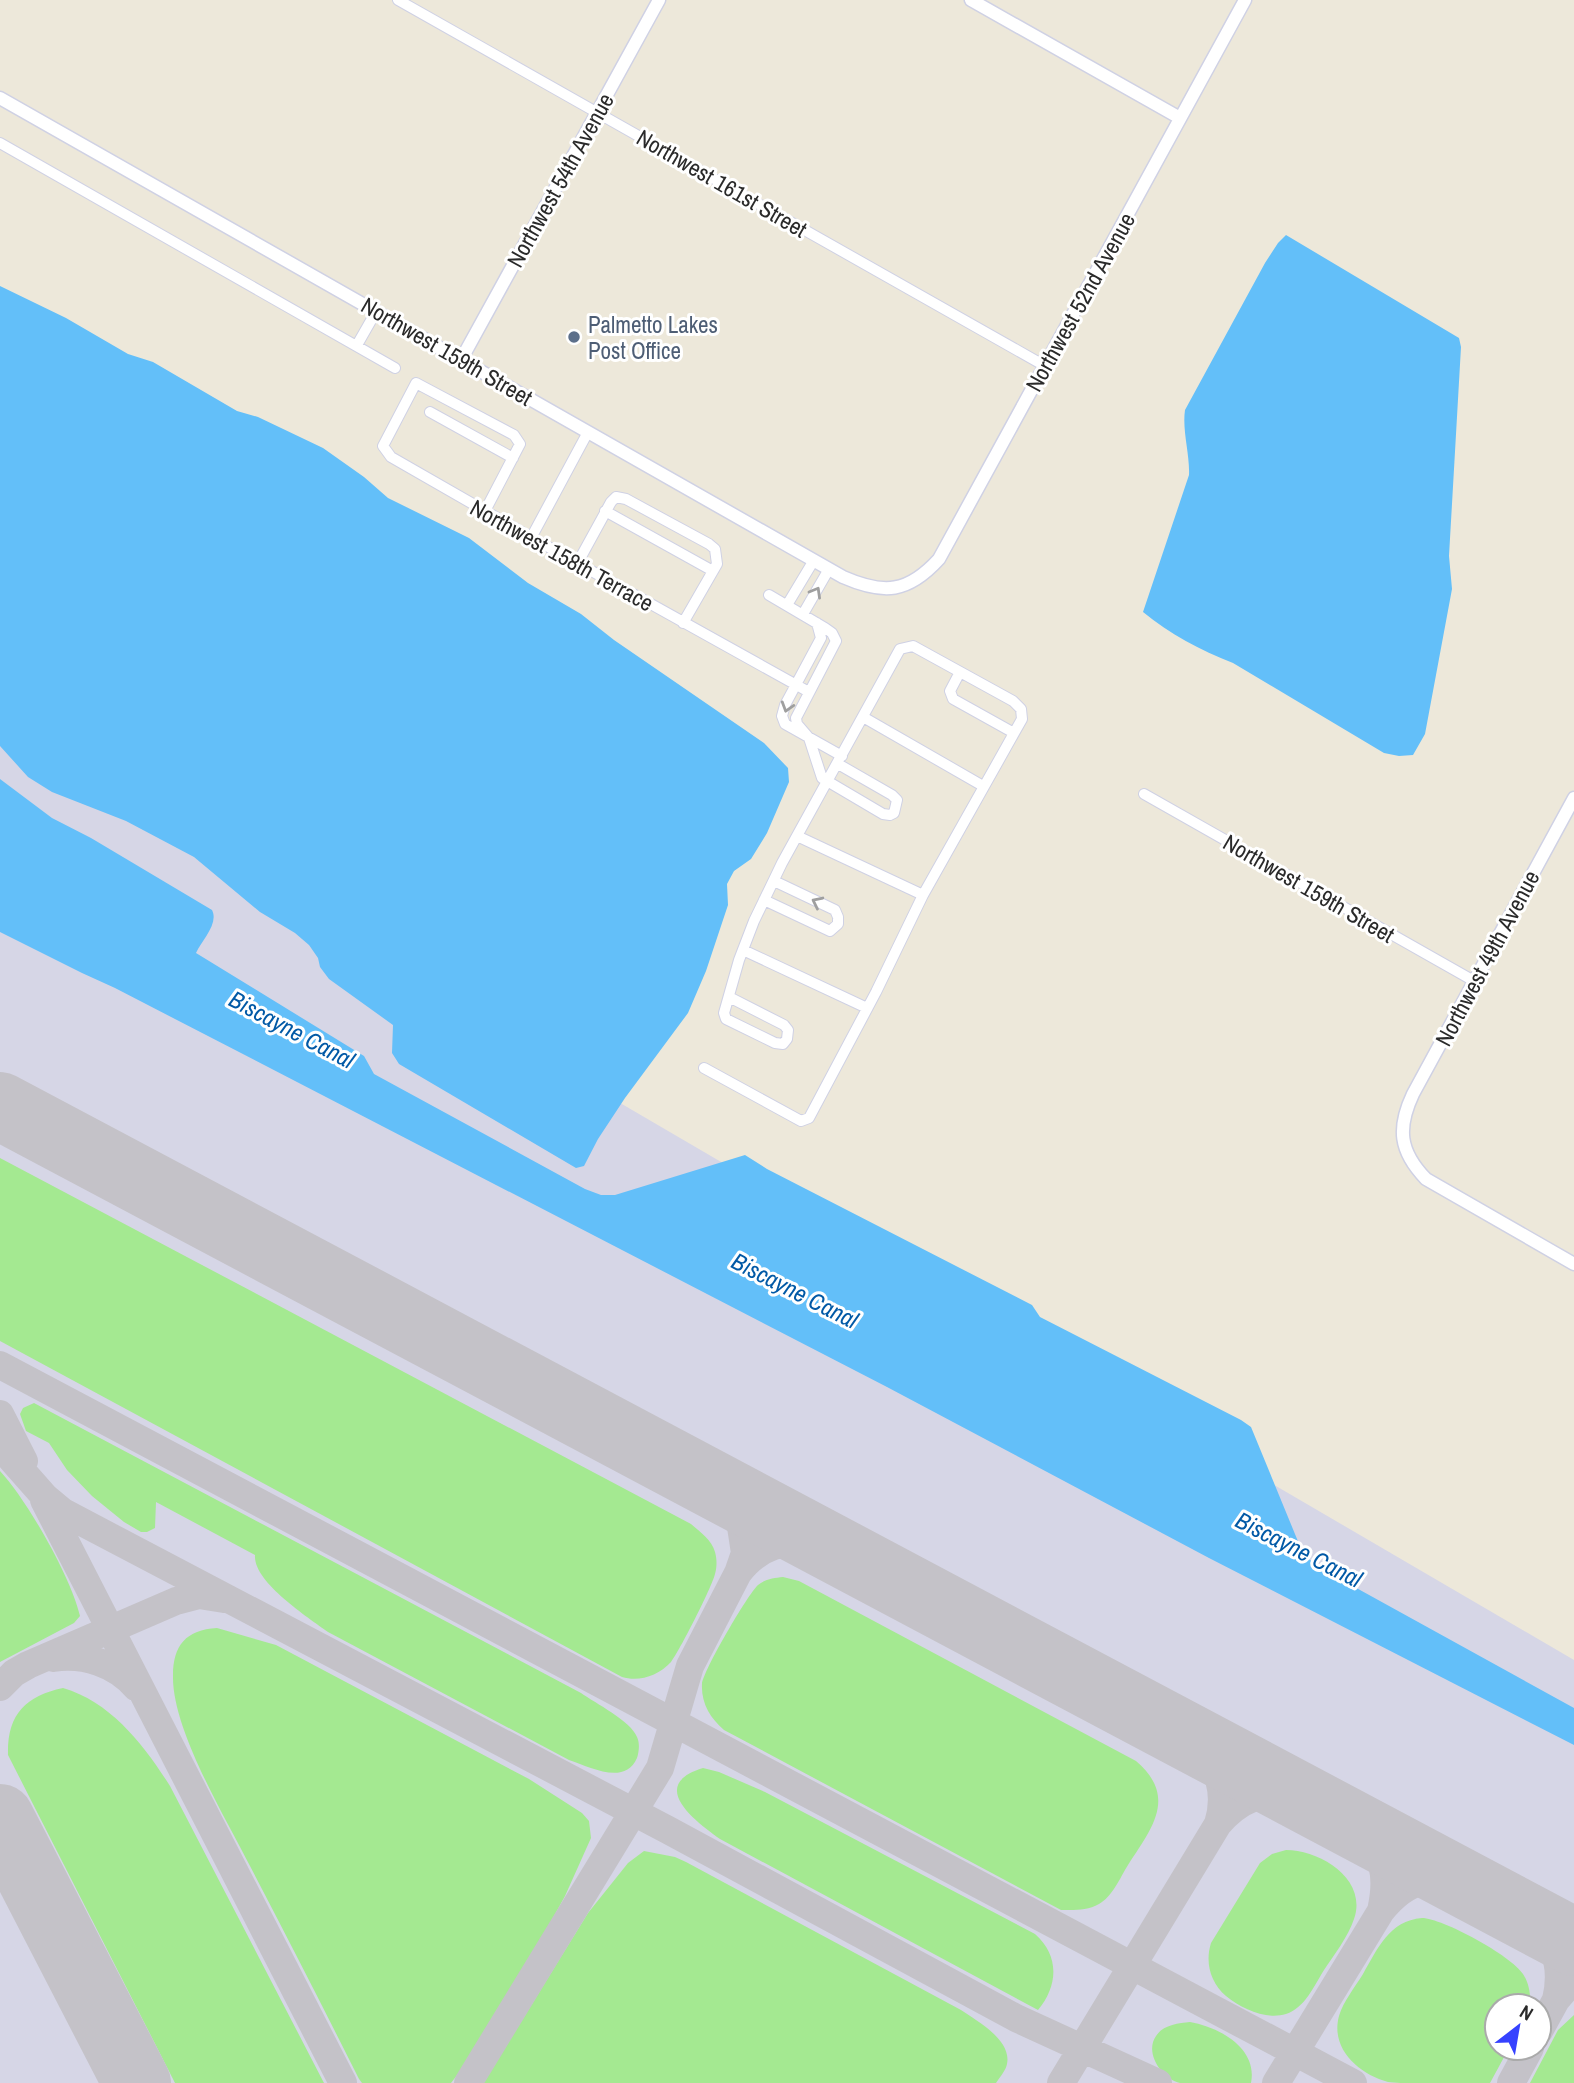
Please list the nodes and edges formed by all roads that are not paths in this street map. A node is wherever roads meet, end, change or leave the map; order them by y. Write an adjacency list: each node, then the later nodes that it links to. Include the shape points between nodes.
1 (398, 0): 6 (street, Northwest 161st Street)
2 (659, 0): 6 (street, Northwest 54th Avenue)
3 (971, 0): 7 (street)
4 (1245, 0): 7 (street, Northwest 52nd Avenue)
5 (0, 98): 9 (street, Northwest 159th Street)
6 (597, 112): 11 (street, Northwest 54th Avenue); 12 (street, Northwest 161st Street)
7 (1181, 118): 12 (street, Northwest 52nd Avenue)
8 (0, 143): 10 (street, Northwest 159th Street)
9 (377, 310): 10 (street); 11 (street, Northwest 159th Street)
10 (357, 345): 13 (street, Northwest 159th Street)
11 (461, 360): 15 (street, Northwest 159th Street)
12 (1045, 366): 24 (street, Northwest 52nd Avenue, via 939,559 927,572)
13 (395, 368)
14 (430, 412): 16 (street)
15 (588, 432): 19 (street); 20 (street, Northwest 159th Street)
16 (513, 458): 17 (street); 17 (street, Northwest 158th Terrace, via 520,444 513,435 416,383 384,450)
17 (485, 511): 19 (street, Northwest 158th Terrace)
18 (606, 511): 21 (street); 23 (street); 23 (street, via 621,497 709,544 717,557)
19 (531, 538): 21 (street, Northwest 158th Terrace)
20 (814, 560): 22 (street, Northwest 159th Street); 26 (street)
21 (577, 564): 28 (street, Northwest 158th Terrace)
22 (829, 569): 24 (street, Northwest 159th Street, via 865,587); 27 (street, one-way to 22)
23 (713, 571): 28 (street)
24 (898, 588)
25 (769, 595): 26 (street)
26 (787, 605): 27 (street)
27 (803, 614): 29 (street)
28 (683, 623): 31 (street, Northwest 158th Terrace)
29 (817, 623): 31 (street, via 821,638); 32 (street, via 832,633 836,644)
30 (960, 673): 33 (street, via 913,646 900,649); 34 (street, via 1021,709 1022,719); 34 (street, via 950,691 953,699)
31 (796, 685): 32 (street, Northwest 158th Terrace); 35 (street, one-way to 35, via 782,716 785,724)
32 (809, 692): 35 (street, via 796,718)
33 (863, 717): 36 (street); 38 (street)
34 (1014, 733): 38 (street)
35 (809, 738): 36 (street); 37 (street)
36 (840, 760): 37 (street); 37 (street, via 892,795 897,800 894,813 883,814)
37 (827, 783): 41 (street)
38 (983, 786): 43 (street)
39 (1144, 794): 46 (street, Northwest 159th Street)
40 (1574, 798): 46 (street, Northwest 49th Avenue)
41 (797, 836): 42 (street); 43 (street)
42 (774, 881): 44 (street); 44 (street, one-way to 42, via 830,931 838,923 835,910)
43 (923, 895): 48 (street)
44 (764, 900): 45 (street)
45 (743, 950): 47 (street); 48 (street)
46 (1474, 981): 50 (street, Northwest 49th Avenue, via 1413,1094 1403,1120 1406,1154 1426,1179)
47 (729, 997): 47 (street, via 726,1019 775,1043 787,1039 784,1025)
48 (867, 1007): 49 (street, via 809,1118 801,1121)
49 (704, 1068)
50 (1574, 1264)

